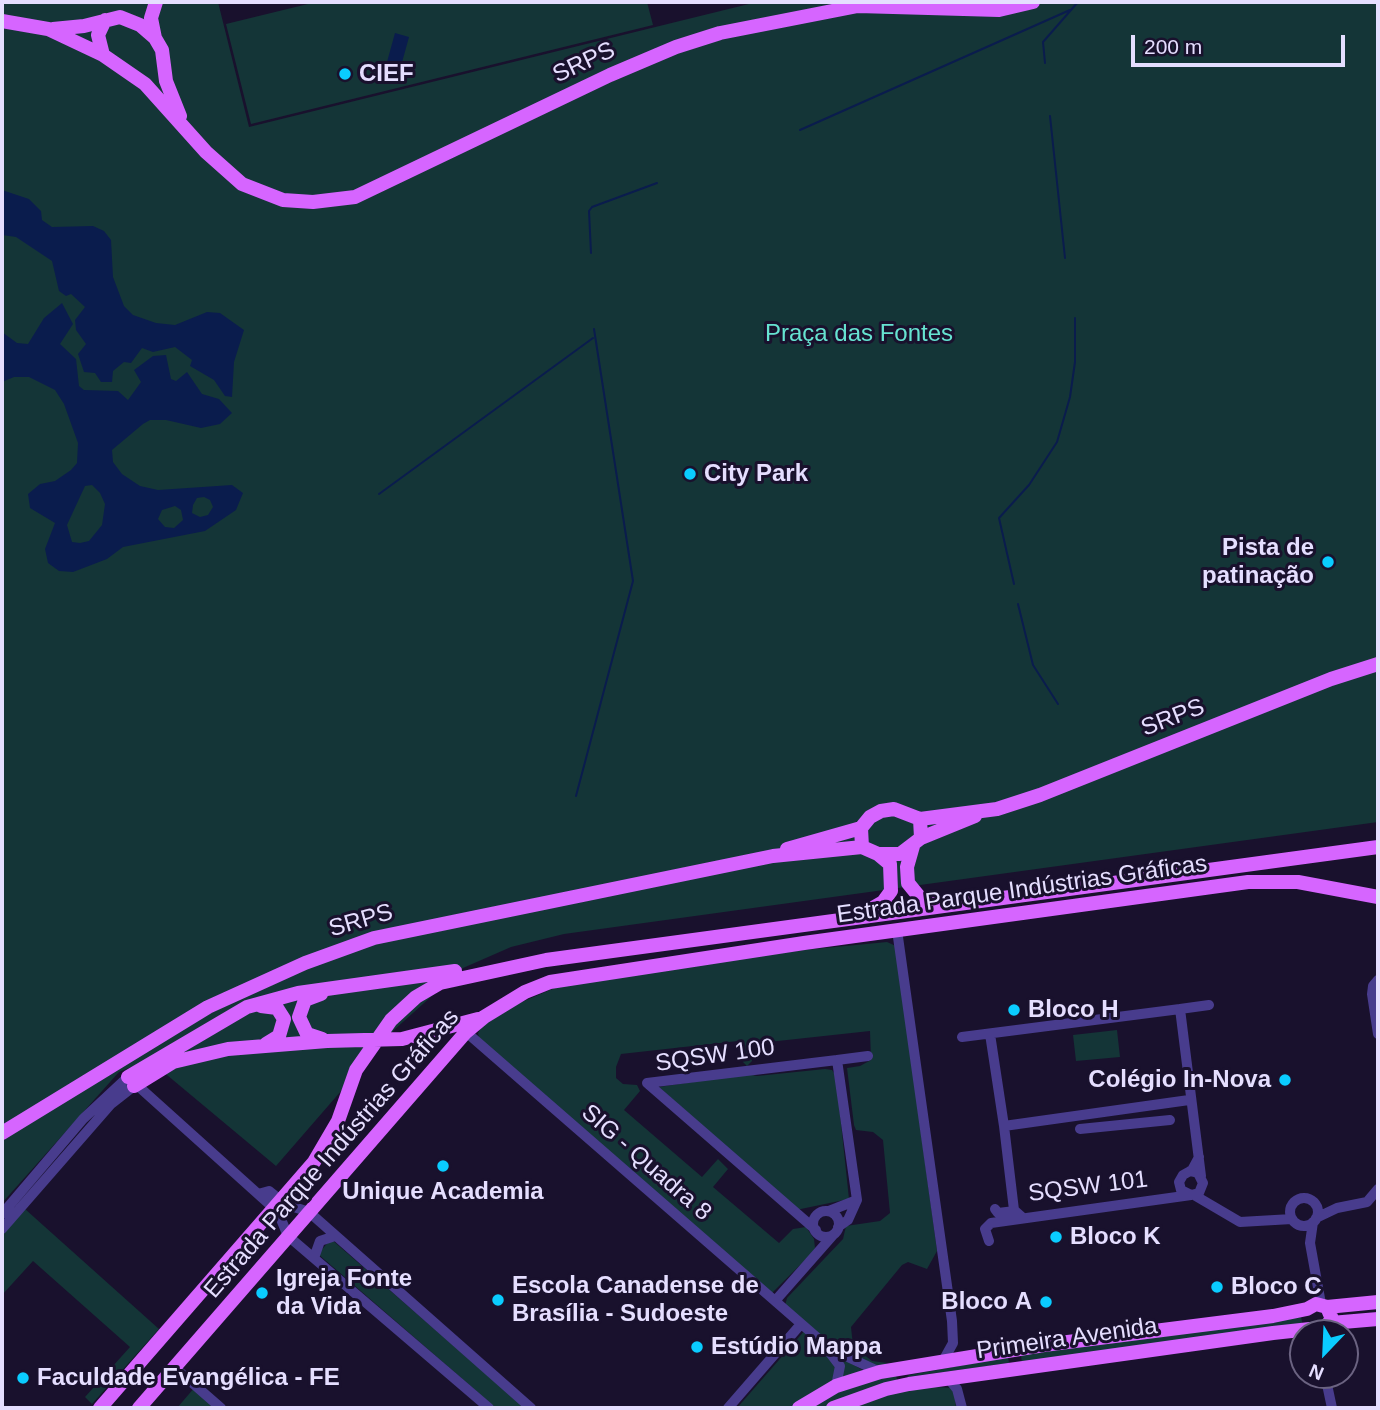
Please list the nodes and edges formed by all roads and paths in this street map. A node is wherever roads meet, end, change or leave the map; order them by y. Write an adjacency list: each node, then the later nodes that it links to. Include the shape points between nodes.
1 (156, 2): 3 (main road, SRPS); 7 (main road, SRPS, via 151,18)
2 (1033, 2): 11 (main road, SRPS, via 999,10 858,6 720,33 611,75 355,197 313,202 267,195 216,163)
3 (128, 18): 4 (main road, SRPS); 7 (main road)
4 (105, 20): 6 (main road, SRPS); 8 (main road, via 98,35)
5 (2, 21): 6 (main road, SRPS)
6 (48, 29): 8 (main road, SRPS)
7 (155, 38): 9 (main road, SRPS)
8 (103, 55): 10 (main road, SRPS)
9 (164, 59): 10 (main road, via 155,69); 11 (main road, SRPS, via 169,91)
10 (130, 72): 11 (main road, SRPS)
11 (190, 133)
12 (1378, 664): 13 (main road, SRPS, via 1041,795)
13 (983, 813): 14 (main road, SRPS); 16 (main road, SRPS)
14 (920, 819): 15 (main road, SRPS, via 894,809 870,817); 16 (main road)
15 (861, 828): 17 (main road); 20 (main road, SRPS, via 792,846)
16 (917, 842): 19 (main road, SRPS, via 900,854); 22 (main road, via 906,867 911,889 927,902)
17 (862, 847): 19 (main road, SRPS); 20 (main road, SRPS)
18 (1378, 847): 22 (main road, Estrada Parque Indústrias Gráficas)
19 (878, 854): 23 (main road, via 890,864 891,891 877,906)
20 (773, 856): 49 (main road, SRPS, via 374,937 208,1007)
21 (1378, 897): 24 (main road, Estrada Parque Indústrias Gráficas, via 1298,882 1248,882)
22 (953, 905): 23 (main road, Estrada Parque Indústrias Gráficas)
23 (851, 918): 25 (main road, Estrada Parque Indústrias Gráficas)
24 (897, 930): 27 (main road, Estrada Parque Indústrias Gráficas); 87 (street)
25 (700, 939): 26 (main road, Estrada Parque Indústrias Gráficas); 27 (main road)
26 (546, 960): 29 (main road); 58 (main road, Estrada Parque Indústrias Gráficas, via 440,983 391,1020 356,1070 327,1144)
27 (673, 965): 33 (main road, Estrada Parque Indústrias Gráficas, via 550,982)
28 (1378, 980): 36 (street, via 1372,994)
29 (349, 987): 31 (main road, via 298,993); 38 (main road, via 312,996 301,1006 303,1030)
30 (1209, 1005): 32 (street)
31 (247, 1007): 39 (main road, via 271,1005 284,1018 279,1036); 42 (main road)
32 (1180, 1009): 35 (street); 43 (street)
33 (484, 1017): 34 (main road, Estrada Parque Indústrias Gráficas); 38 (main road, via 409,1038)
34 (466, 1032): 61 (main road, Estrada Parque Indústrias Gráficas); 78 (street, SIG - Quadra 8)
35 (990, 1034): 37 (street); 47 (street, SQSW 101)
36 (1378, 1034)
37 (962, 1037)
38 (327, 1041): 39 (main road)
39 (264, 1045): 42 (main road, via 173,1062)
40 (868, 1055): 41 (street)
41 (837, 1060): 55 (street); 64 (street, SQSW 100, via 647,1083)
42 (131, 1082): 58 (street); 63 (street, via 90,1112); 69 (street)
43 (1189, 1100): 44 (street); 50 (street, via 1199,1157)
44 (1116, 1109): 46 (street); 47 (street)
45 (1170, 1120): 46 (street)
46 (1121, 1125): 48 (street)
47 (1004, 1126): 65 (street, SQSW 101)
48 (1080, 1129)
49 (2, 1133)
50 (1196, 1174): 51 (street, SQSW 101, via 1180,1178); 53 (street)
51 (1180, 1186): 53 (street, via 1184,1193); 54 (street, SQSW 101)
52 (1378, 1189): 59 (street, via 1367,1202)
53 (1196, 1193): 54 (street, SQSW 101); 66 (street, via 1240,1223)
54 (1170, 1198): 65 (street, SQSW 101)
55 (857, 1200): 62 (street); 70 (street, via 848,1220)
56 (1312, 1201): 57 (street, via 1302,1198); 59 (street); 68 (street, via 1318,1210)
57 (1291, 1205): 66 (street); 67 (street)
58 (278, 1207): 61 (street); 72 (street); 103 (main road, Estrada Parque Indústrias Gráficas)
59 (1337, 1208): 68 (street)
60 (995, 1209): 65 (street)
61 (309, 1212): 72 (main road, Estrada Parque Indústrias Gráficas); 73 (street)
62 (825, 1212): 64 (street); 70 (street, via 838,1219); 71 (street, via 815,1218)
63 (2, 1214)
64 (797, 1214): 71 (street, SQSW 100)
65 (1019, 1214): 74 (street, via 986,1226)
66 (1271, 1218): 67 (street)
67 (1293, 1220): 68 (street, via 1306,1226); 75 (street)
68 (1315, 1220): 75 (street)
69 (2, 1229)
70 (836, 1231): 71 (street, via 826,1236); 76 (street)
71 (817, 1232): 76 (street)
72 (288, 1236): 77 (street); 92 (main road, Estrada Parque Indústrias Gráficas)
73 (335, 1236): 77 (street, via 320,1241); 107 (street)
74 (989, 1241)
75 (1310, 1243): 80 (street)
76 (818, 1251): 78 (street)
77 (315, 1255): 106 (street)
78 (775, 1301): 85 (street, SIG - Quadra 8)
79 (1378, 1302): 80 (main road, Primeira Avenida)
80 (1317, 1303): 81 (main road); 82 (main road); 89 (main road, Primeira Avenida)
81 (1306, 1319)
82 (1318, 1319)
83 (1378, 1319): 84 (main road, Primeira Avenida)
84 (1359, 1323)
85 (801, 1324): 88 (street, SIG - Quadra 8); 108 (street)
86 (1289, 1334): 94 (main road, Primeira Avenida)
87 (953, 1337): 90 (street); 91 (street)
88 (821, 1341): 95 (street, SIG - Quadra 8, via 852,1362); 99 (street, SIG - Quadra 8, via 840,1366)
89 (1012, 1351): 90 (main road, Primeira Avenida); 94 (main road, via 1016,1361)
90 (971, 1356): 91 (main road, Primeira Avenida)
91 (943, 1361): 93 (main road, Primeira Avenida)
92 (174, 1367): 104 (main road, Estrada Parque Indústrias Gráficas); 105 (street)
93 (908, 1368): 95 (main road, Primeira Avenida); 98 (main road, via 904,1376)
94 (1012, 1369): 96 (main road, Primeira Avenida)
95 (880, 1372): 99 (main road)
96 (972, 1375): 97 (main road, Primeira Avenida); 102 (street, via 964,1385)
97 (948, 1378): 98 (main road, Primeira Avenida); 102 (street)
98 (909, 1384): 110 (main road, Primeira Avenida)
99 (836, 1386): 109 (main road)
100 (1326, 1389): 101 (street)
101 (1327, 1395): 111 (street); 112 (street)
102 (962, 1405)
103 (100, 1408)
104 (139, 1408)
105 (221, 1408)
106 (489, 1408)
107 (531, 1408)
108 (728, 1408)
109 (799, 1408)
110 (833, 1408)
111 (1325, 1408)
112 (1332, 1408)

